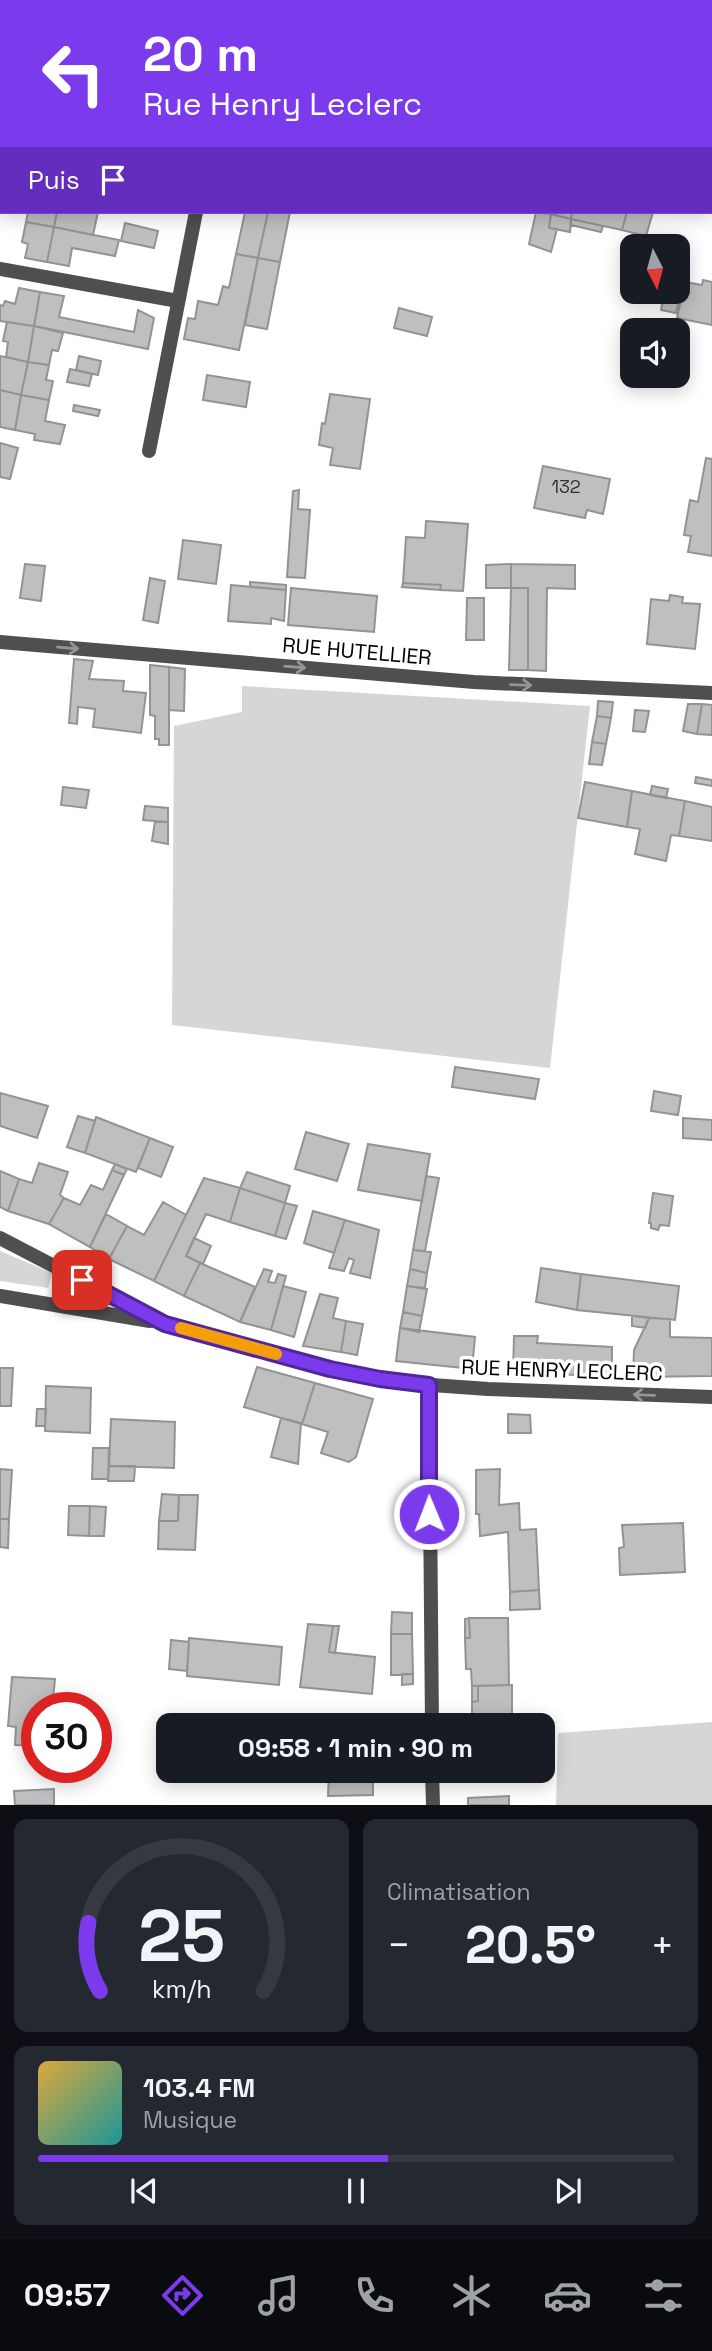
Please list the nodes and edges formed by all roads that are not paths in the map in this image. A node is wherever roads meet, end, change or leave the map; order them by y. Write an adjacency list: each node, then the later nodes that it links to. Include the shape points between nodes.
1 (196, 214): 3 (street)
2 (0, 269): 3 (street)
3 (178, 301): 4 (street)
4 (149, 451)
5 (0, 642): 6 (street, RUE HUTELLIER, one-way to 6, via 474,682)
6 (712, 693)
7 (0, 1238): 9 (street, RUE HENRY LECLERC)
8 (0, 1296): 9 (street, RUE HENRY LECLERC)
9 (165, 1324): 10 (street, RUE HENRY LECLERC, via 330,1369)
10 (429, 1385): 11 (street, RUE HENRY LECLERC, one-way to 10); 12 (street)
11 (712, 1397)
12 (432, 1713)
13 (432, 1783): 14 (street)
14 (433, 1805)

